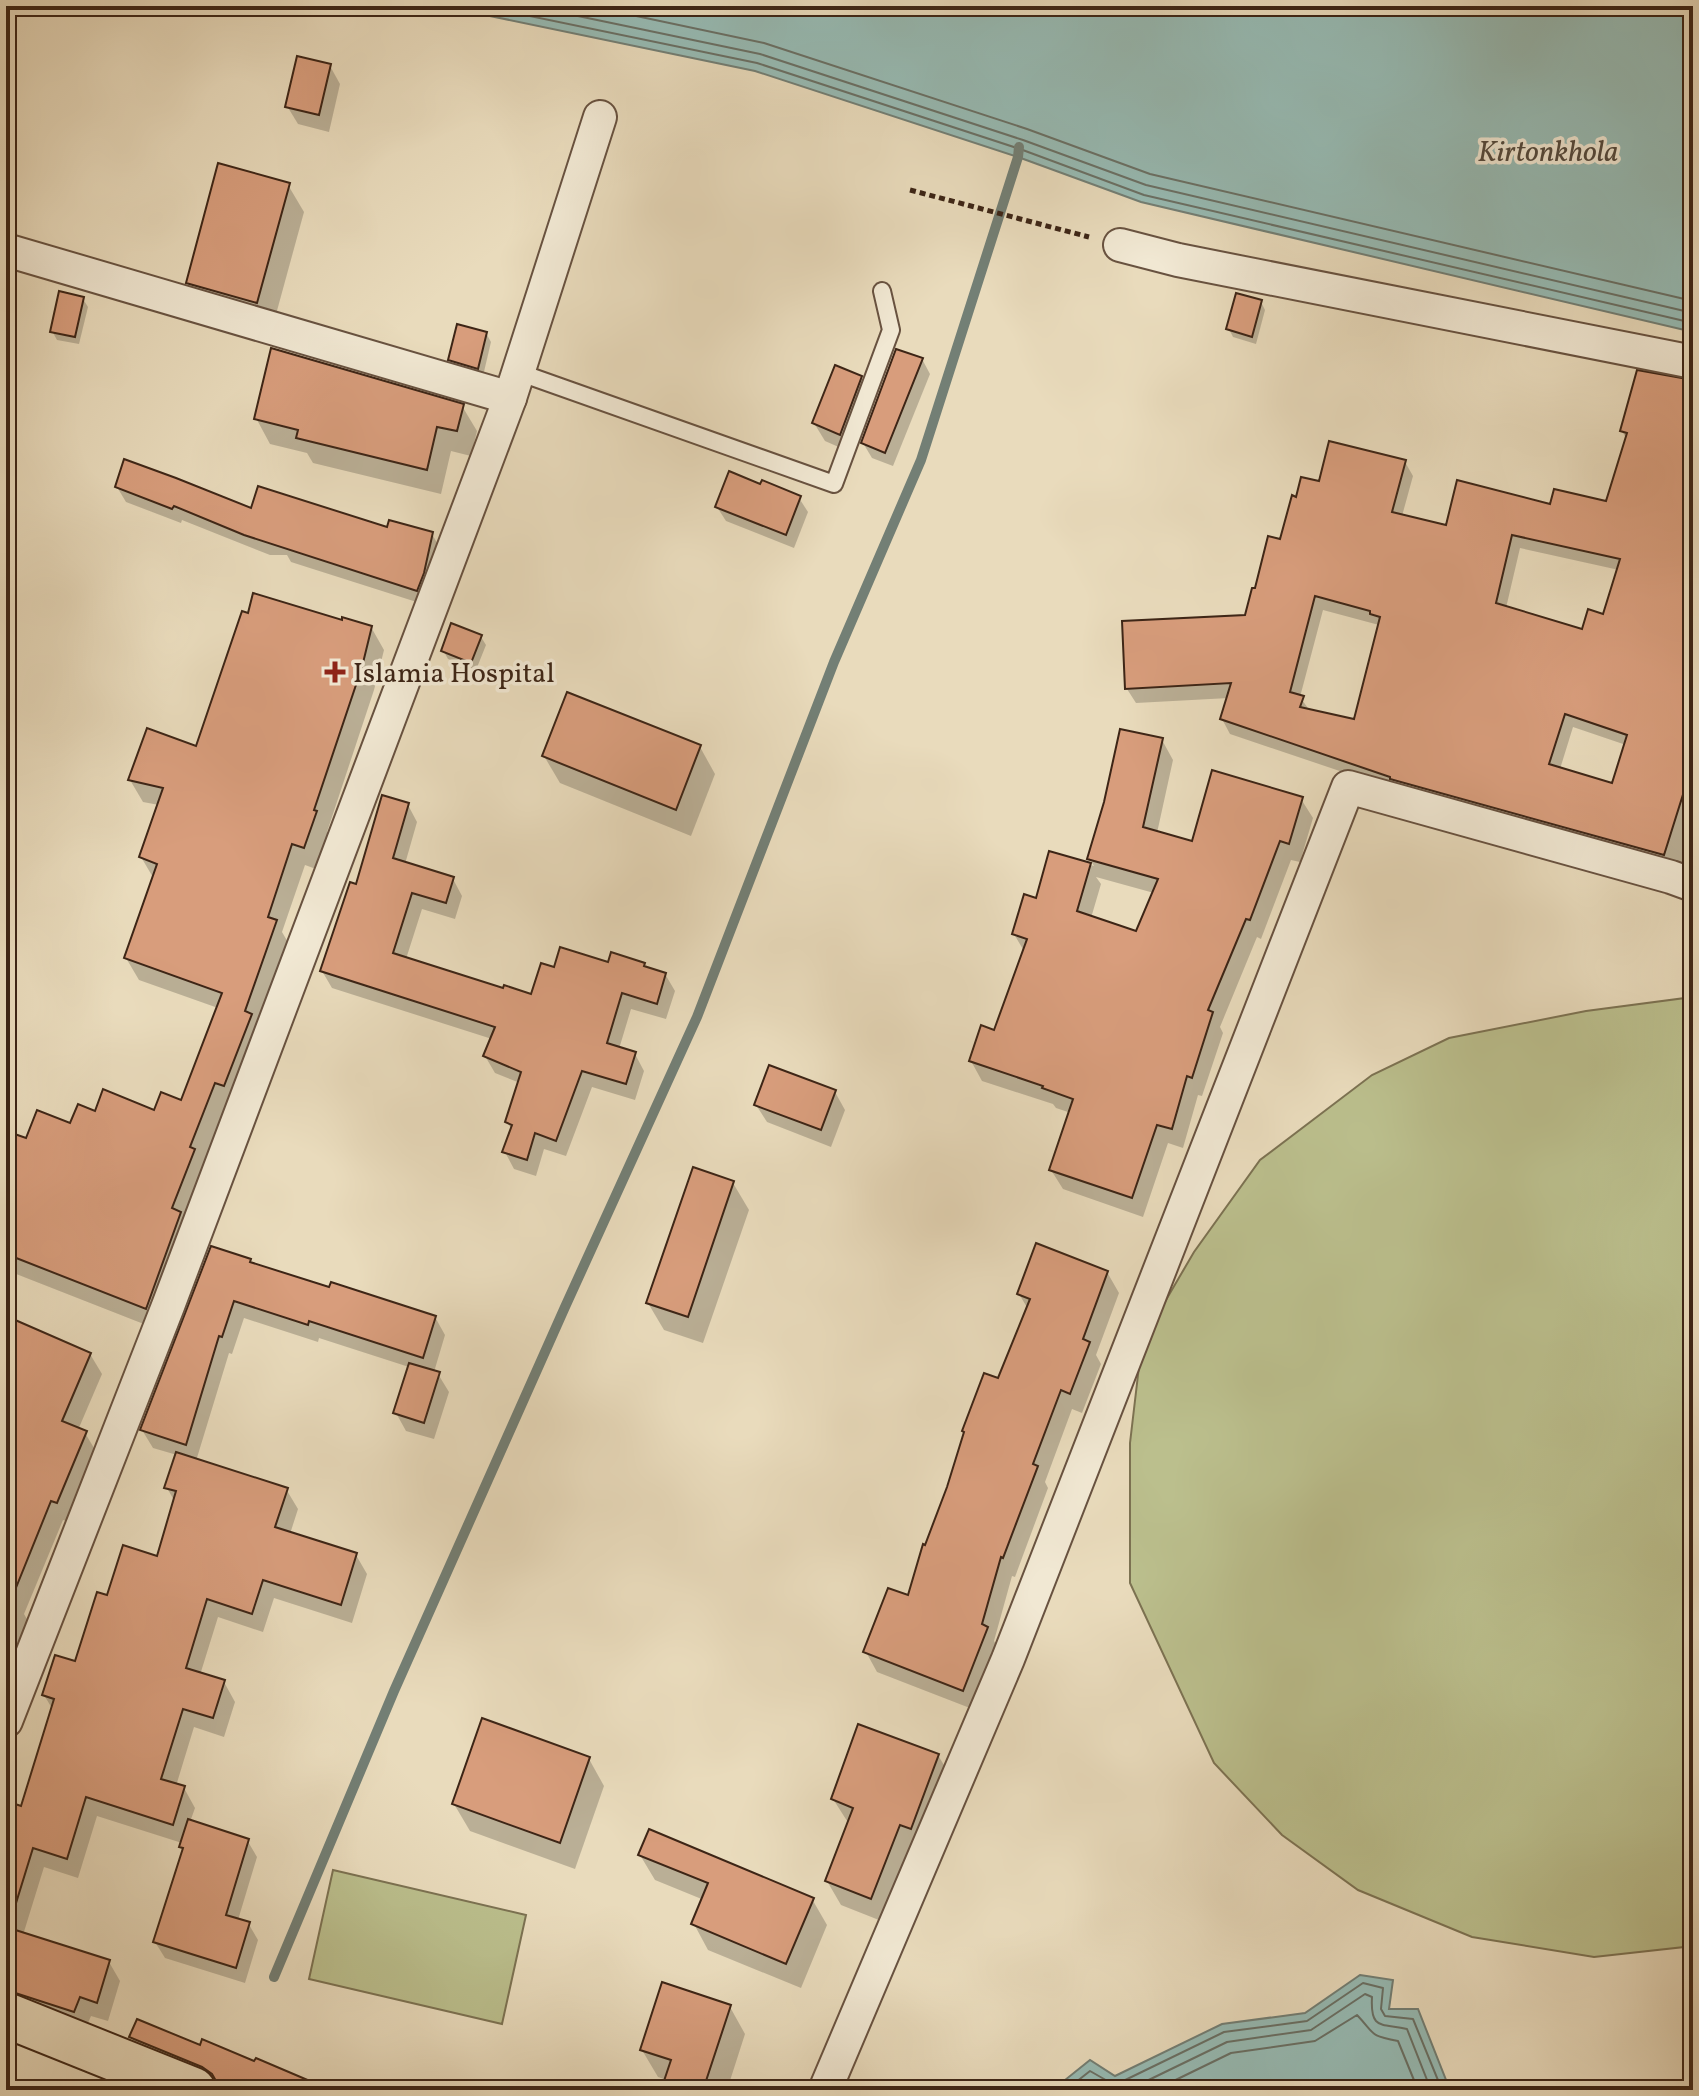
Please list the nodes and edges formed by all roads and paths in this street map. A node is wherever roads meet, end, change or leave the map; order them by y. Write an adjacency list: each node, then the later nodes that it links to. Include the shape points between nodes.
1 (600, 117): 7 (street)
2 (910, 190): 3 (path)
3 (1120, 245): 6 (street)
4 (6, 250): 7 (street)
5 (882, 291): 7 (lane, via 891,330 834,484)
6 (1693, 362)
7 (514, 385): 9 (street)
8 (1693, 885): 14 (street, via 1348,787 1008,1659)
9 (6, 1721)
10 (6, 2015): 13 (highway)
11 (6, 2041): 12 (highway)
12 (124, 2090)
13 (193, 2090)
14 (825, 2090)

